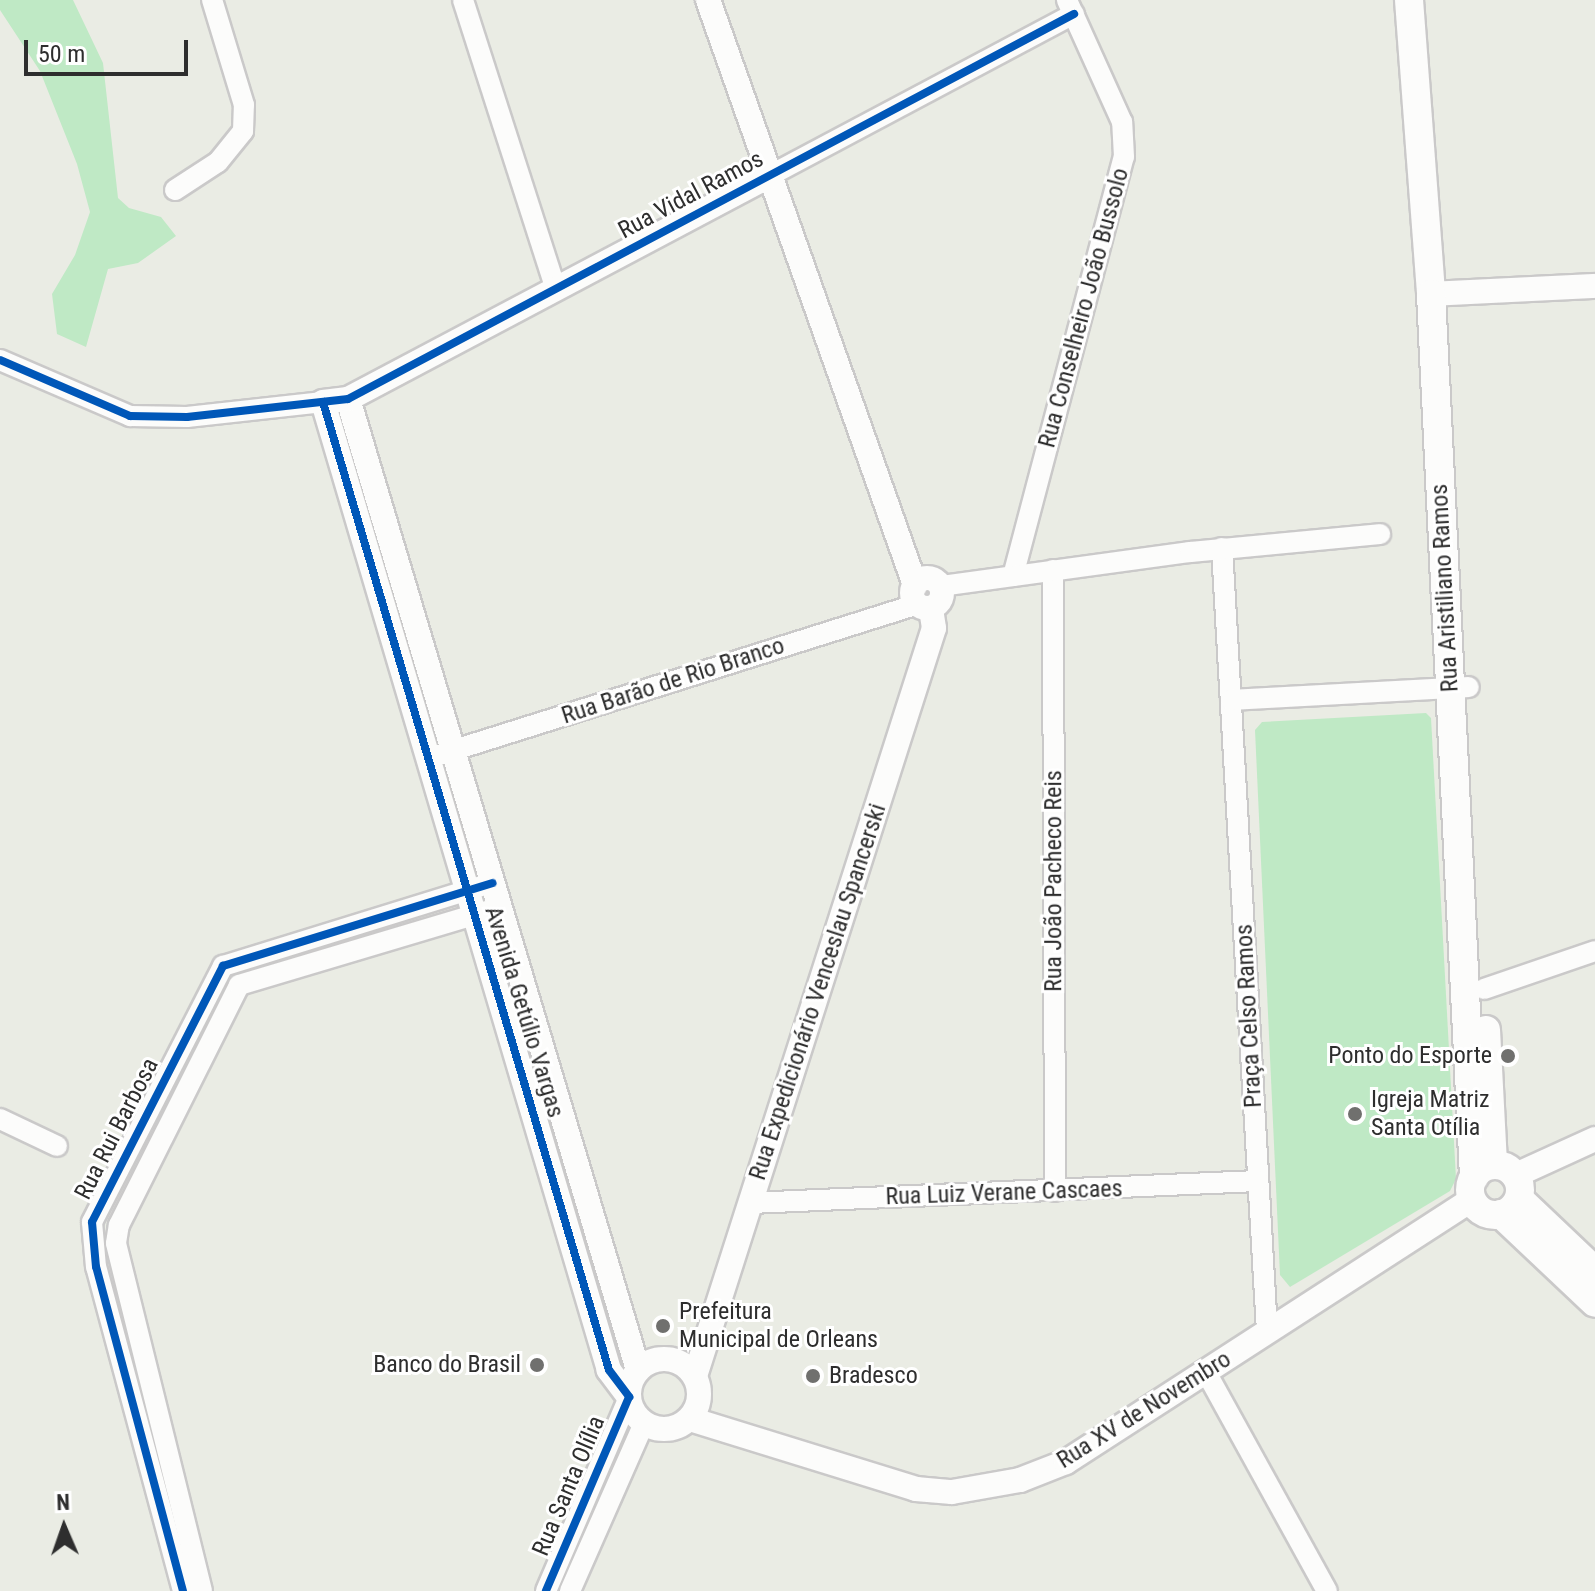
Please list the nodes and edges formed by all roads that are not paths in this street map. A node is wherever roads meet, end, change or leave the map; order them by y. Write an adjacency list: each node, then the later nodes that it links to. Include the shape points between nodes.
1 (212, 0): 8 (street, via 244,105 243,131 218,162)
2 (463, 0): 10 (street)
3 (708, 0): 7 (street, Rua Expedicionário Venceslau Spancerski)
4 (1409, 0): 11 (main road, Rua Aristiliano Ramos)
5 (1427, 0): 11 (main road, Rua Aristiliano Ramos)
6 (1071, 7): 7 (street, Rua Vidal Ramos); 18 (street, Rua Conselheiro João Bussolo, via 1122,122 1124,157)
7 (771, 175): 10 (street, Rua Vidal Ramos); 19 (street, Rua Expedicionário Venceslau Spancerski)
8 (175, 190)
9 (1595, 286): 11 (street)
10 (556, 289): 13 (street, Rua Vidal Ramos)
11 (1439, 294): 20 (main road, Rua Aristiliano Ramos)
12 (0, 360): 14 (street, via 130,416 187,417)
13 (348, 399): 14 (street, Rua Vidal Ramos); 22 (street, Avenida Getúlio Vargas)
14 (323, 402): 23 (street, Avenida Getúlio Vargas)
15 (1380, 534): 16 (street, Rua Barão de Rio Branco)
16 (1222, 548): 17 (street, Rua Barão de Rio Branco); 21 (street, Praça Celso Ramos)
17 (1053, 570): 18 (street, Rua Barão de Rio Branco); 45 (street, Rua João Pacheco Reis)
18 (1013, 576): 19 (street, Rua Barão de Rio Branco)
19 (926, 596): 22 (street, Rua Barão de Rio Branco); 46 (street, Rua Expedicionário Venceslau Spancerski, via 934,628)
20 (1459, 688): 21 (street); 31 (main road, Rua Aristiliano Ramos); 44 (main road, Rua Aristiliano Ramos)
21 (1231, 700): 42 (street, Praça Celso Ramos)
22 (453, 751): 23 (street, Rua Barão de Rio Branco); 24 (street, Avenida Getúlio Vargas)
23 (429, 758): 25 (street, Avenida Getúlio Vargas)
24 (492, 883): 25 (street, Rua Rui Barbosa); 26 (street, Avenida Getúlio Vargas)
25 (468, 890): 27 (street, Avenida Getúlio Vargas); 28 (street, Rua Rui Barbosa)
26 (500, 907): 27 (street, Rua Rui Barbosa); 39 (street, Avenida Getúlio Vargas)
27 (475, 915): 30 (street, Rua Rui Barbosa); 40 (street, Avenida Getúlio Vargas)
28 (300, 942): 30 (street); 32 (street, Rua Rui Barbosa, via 223,966)
29 (1595, 951): 31 (street)
30 (307, 965): 33 (street, Rua Rui Barbosa, via 239,985)
31 (1484, 989): 44 (main road, Rua Aristiliano Ramos)
32 (190, 1031): 33 (street); 34 (street, Rua Rui Barbosa)
33 (211, 1043): 35 (street, Rua Rui Barbosa)
34 (155, 1099): 35 (street); 41 (street, Rua Rui Barbosa)
35 (176, 1112): 43 (street, Rua Rui Barbosa)
36 (0, 1119): 38 (street)
37 (1595, 1139): 44 (street, Rua XV de Novembro)
38 (57, 1146)
39 (574, 1154): 40 (street); 53 (street, Avenida Getúlio Vargas)
40 (548, 1162): 57 (street, Avenida Getúlio Vargas, via 609,1370)
41 (116, 1174): 43 (street); 48 (street, Rua Rui Barbosa, via 89,1232)
42 (1258, 1181): 45 (street, Rua Luiz Verane Cascaes); 51 (street, Praça Celso Ramos)
43 (139, 1186): 47 (street, Rua Rui Barbosa, via 116,1233)
44 (1496, 1188): 49 (main road); 50 (main road); 51 (street, Rua XV de Novembro)
45 (1055, 1191): 46 (street, Rua Luiz Verane Cascaes)
46 (750, 1203): 56 (street, Rua Expedicionário Venceslau Spancerski)
47 (120, 1262): 48 (street); 52 (street, Rua Rui Barbosa)
48 (96, 1267): 55 (street, Rua Rui Barbosa)
49 (1595, 1271)
50 (1595, 1303)
51 (1267, 1332): 54 (street, Rua XV de Novembro)
52 (147, 1367): 55 (street); 62 (street, Rua Rui Barbosa)
53 (638, 1370): 56 (street, via 668,1358); 57 (street)
54 (1206, 1372): 58 (street, Rua XV de Novembro, via 1044,1472 952,1492 916,1489); 68 (street)
55 (123, 1373): 63 (street, Rua Rui Barbosa)
56 (695, 1376): 58 (street, via 700,1397)
57 (629, 1397): 59 (street); 60 (street, Rua Santa Olília)
58 (690, 1419): 59 (street, via 663,1429)
59 (644, 1423): 61 (street, Rua Santa Olília)
60 (585, 1499): 61 (street); 66 (street, Rua Santa Olília)
61 (606, 1509): 67 (street, Rua Santa Olília)
62 (185, 1515): 63 (street); 65 (street, Rua Rui Barbosa)
63 (162, 1521): 64 (street, Rua Rui Barbosa)
64 (183, 1591)
65 (202, 1591)
66 (546, 1591)
67 (570, 1591)
68 (1327, 1591)

